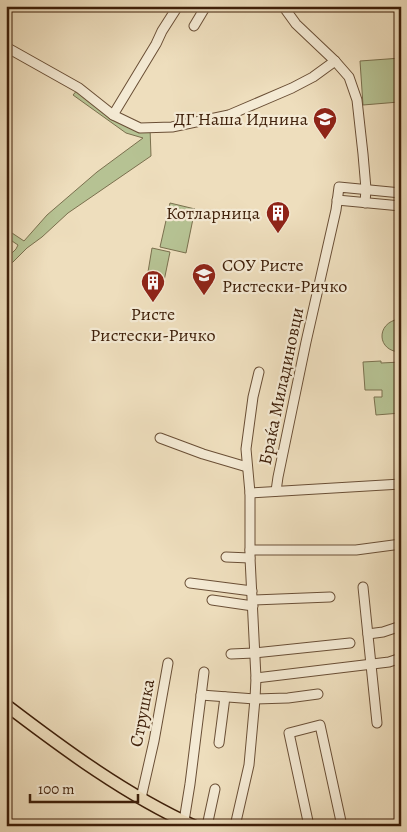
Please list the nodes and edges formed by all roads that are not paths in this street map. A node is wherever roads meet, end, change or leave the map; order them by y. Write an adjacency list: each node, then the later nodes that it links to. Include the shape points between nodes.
1 (178, 6): 7 (street)
2 (206, 6): 4 (street)
3 (283, 6): 6 (street, via 296,24)
4 (194, 26)
5 (6, 46): 7 (street, via 79,88)
6 (335, 60): 7 (street, via 314,77 292,88 229,115 202,122 140,128); 8 (street, via 349,78 357,100)
7 (113, 114)
8 (366, 189): 9 (street); 10 (street, via 340,187); 11 (street)
9 (401, 193)
10 (337, 200): 11 (street); 17 (street, Браќа Миладиновци)
11 (366, 203): 12 (street)
12 (401, 206)
13 (259, 372): 15 (street, via 246,449)
14 (160, 438): 15 (street)
15 (247, 467): 18 (street)
16 (401, 484): 17 (street, Браќа Миладиновци)
17 (276, 491): 18 (street, Браќа Миладиновци)
18 (250, 493): 20 (street)
19 (401, 544): 20 (street, via 356,550)
20 (250, 554): 21 (street); 25 (street)
21 (226, 556)
22 (190, 583): 25 (street)
23 (363, 586): 28 (street)
24 (330, 597): 25 (street)
25 (253, 599): 26 (street); 30 (street)
26 (212, 600)
27 (401, 626): 28 (street)
28 (368, 634): 34 (street)
29 (350, 643): 30 (street)
30 (254, 653): 31 (street); 36 (street)
31 (231, 654)
32 (401, 658): 34 (street)
33 (168, 663): 45 (street, Струшка)
34 (371, 664): 36 (street); 42 (street)
35 (204, 672): 38 (street)
36 (256, 678): 40 (street)
37 (318, 694): 40 (street)
38 (201, 695): 39 (street); 46 (street, via 190,784)
39 (225, 697): 40 (street); 43 (street)
40 (255, 699): 48 (street, via 249,765)
41 (6, 705): 45 (main road, via 85,764)
42 (377, 723)
43 (219, 743)
44 (215, 789): 47 (street)
45 (141, 798): 46 (main road)
46 (189, 824)
47 (207, 826)
48 (235, 826)
49 (309, 826): 50 (street, via 289,732 320,725)
50 (342, 826)

